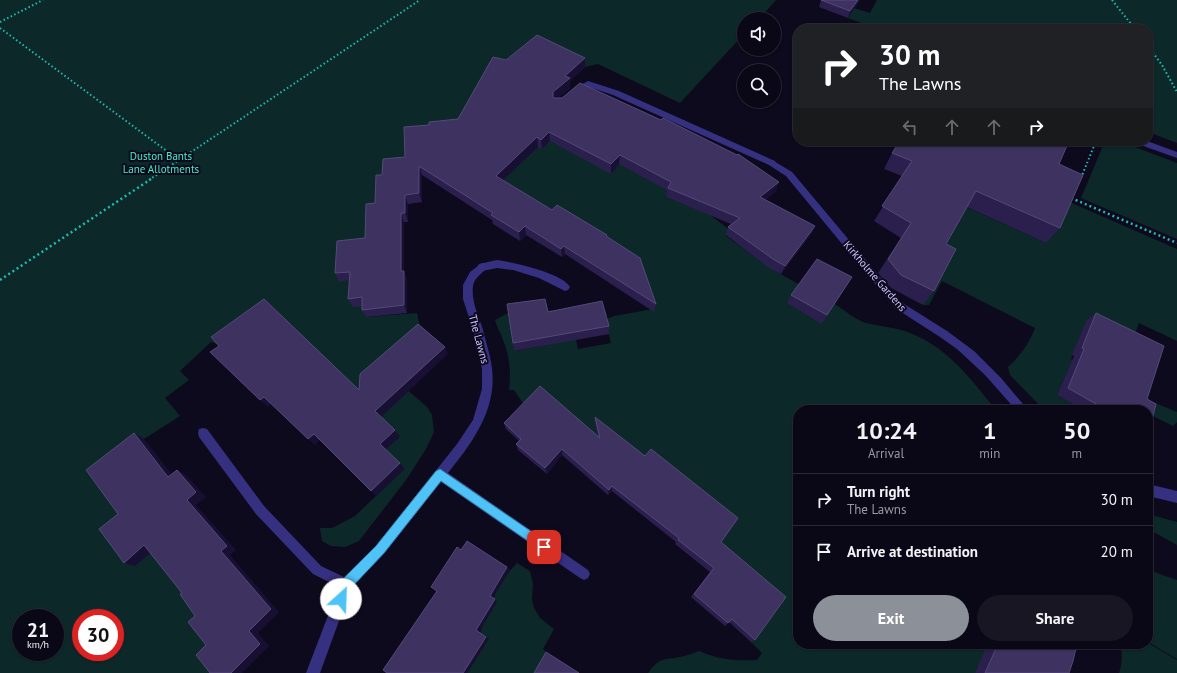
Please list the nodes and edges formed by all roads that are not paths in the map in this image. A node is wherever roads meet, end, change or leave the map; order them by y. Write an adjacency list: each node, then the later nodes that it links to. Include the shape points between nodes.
1 (568, 97): 5 (street, Kirkholme Gardens, via 572,92 588,84 616,93 772,163 788,174 898,305 949,337 972,355)
2 (1152, 146): 3 (street)
3 (1177, 155)
4 (565, 287): 7 (street, The Lawns, via 556,280 496,264 482,267 473,275 468,285 468,299 484,353 487,389 478,422)
5 (1019, 405)
6 (203, 433): 11 (street, via 260,510 317,570)
7 (440, 474): 10 (street); 11 (street, The Lawns, via 380,550)
8 (1153, 491): 9 (street)
9 (1177, 497)
10 (584, 574)
11 (346, 584): 12 (street, The Lawns)
12 (313, 673)

